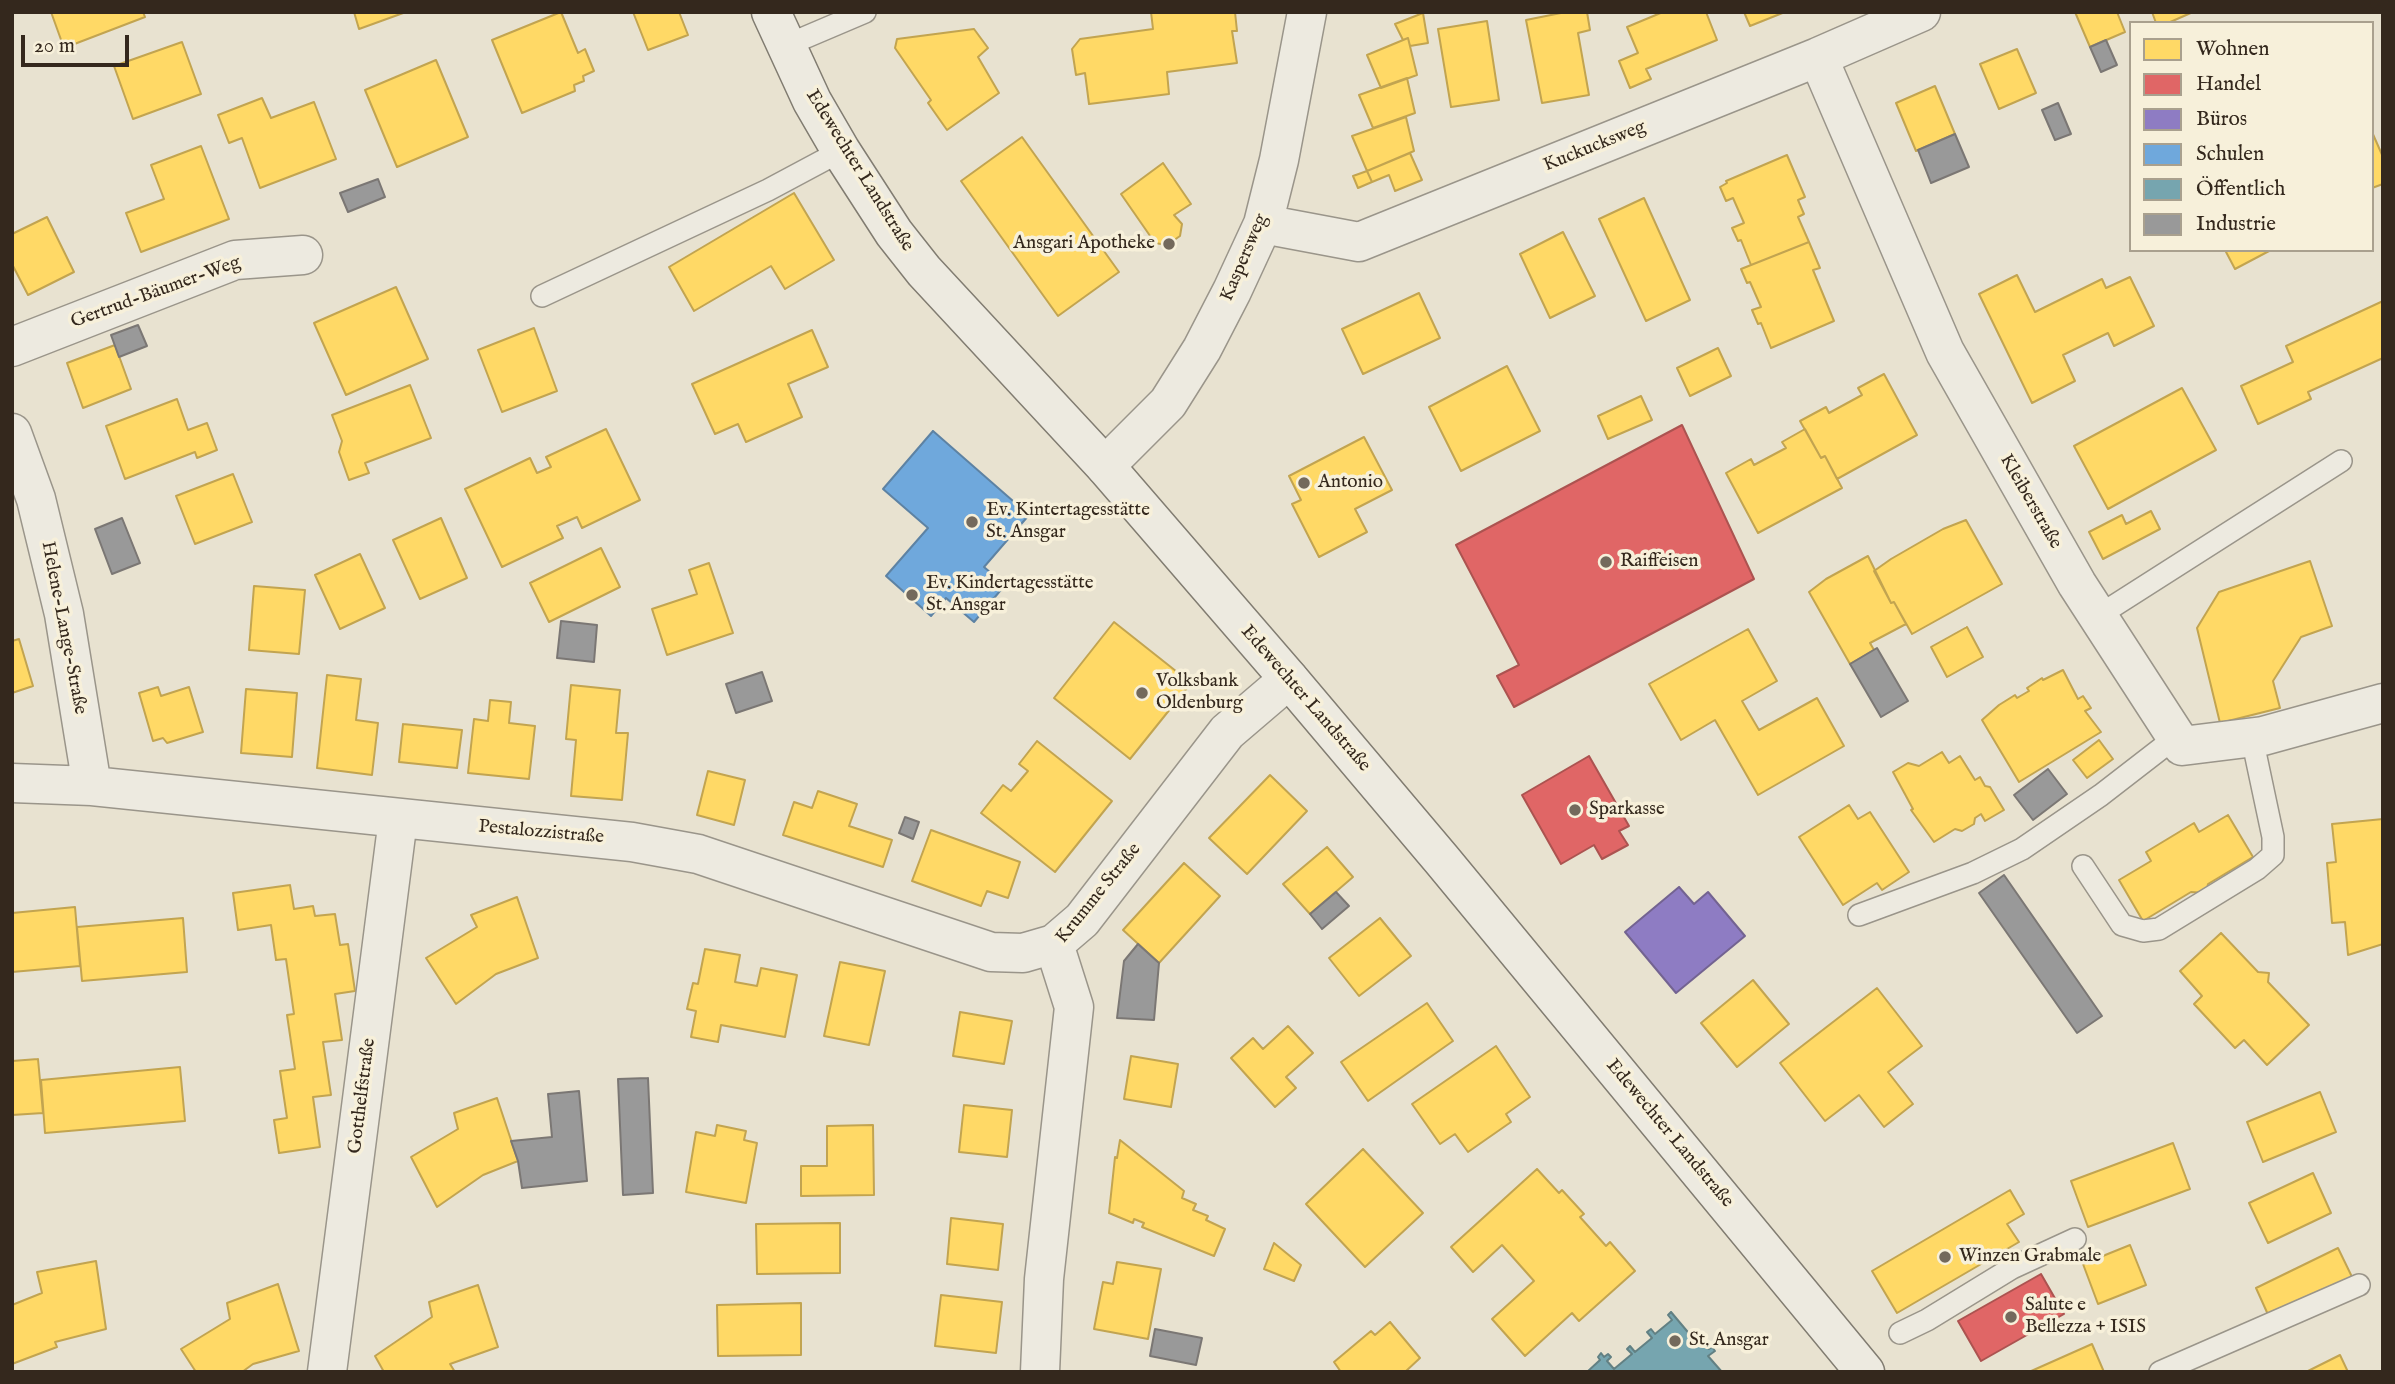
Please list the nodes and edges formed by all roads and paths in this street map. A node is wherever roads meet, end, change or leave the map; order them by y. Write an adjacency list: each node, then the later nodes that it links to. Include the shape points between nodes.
1 (865, 12): 4 (lane)
2 (1307, 12): 7 (street, Kaspersweg)
3 (1921, 12): 5 (street, Kuckucksweg)
4 (778, 29): 6 (street, Edewechter Landstraße)
5 (1818, 57): 7 (street, Kuckucksweg, via 1359,242); 14 (street, Kleiberstraße, via 1945,352)
6 (841, 150): 9 (lane, via 680,233); 13 (street, Edewechter Landstraße, via 924,271)
7 (1263, 224): 13 (street, Kaspersweg, via 1202,349 1168,403)
8 (303, 254): 10 (street, Gertrud-Bäumer-Weg, via 235,260)
9 (542, 296)
10 (12, 347)
11 (12, 433): 20 (street, Helene-Lange-Straße, via 36,499 64,614)
12 (2341, 461): 14 (lane)
13 (1105, 466): 15 (street, Edewechter Landstraße)
14 (2098, 616): 17 (street, Kleiberstraße)
15 (1289, 679): 24 (street, Krumme Straße, via 1227,732 1082,920); 30 (street, Edewechter Landstraße)
16 (2383, 703): 18 (street)
17 (2176, 737): 18 (street, via 2182,747); 23 (lane, via 2022,849 1973,873)
18 (2252, 738): 22 (lane, via 2273,837 2273,855 2257,869 2159,929 2143,931 2122,925)
19 (12, 783): 20 (street, Pestalozzistraße)
20 (92, 786): 21 (street, Pestalozzistraße)
21 (398, 820): 24 (street, Pestalozzistraße, via 610,839 698,854 991,952 1023,953); 28 (street, Gotthelfstraße)
22 (2083, 866)
23 (1859, 915)
24 (1054, 944): 29 (street, Krumme Straße, via 1074,1007 1044,1279)
25 (2075, 1240): 27 (lane, via 2012,1268)
26 (2360, 1285): 31 (lane)
27 (1900, 1333)
28 (327, 1372)
29 (1040, 1372)
30 (1865, 1372)
31 (2160, 1372)

